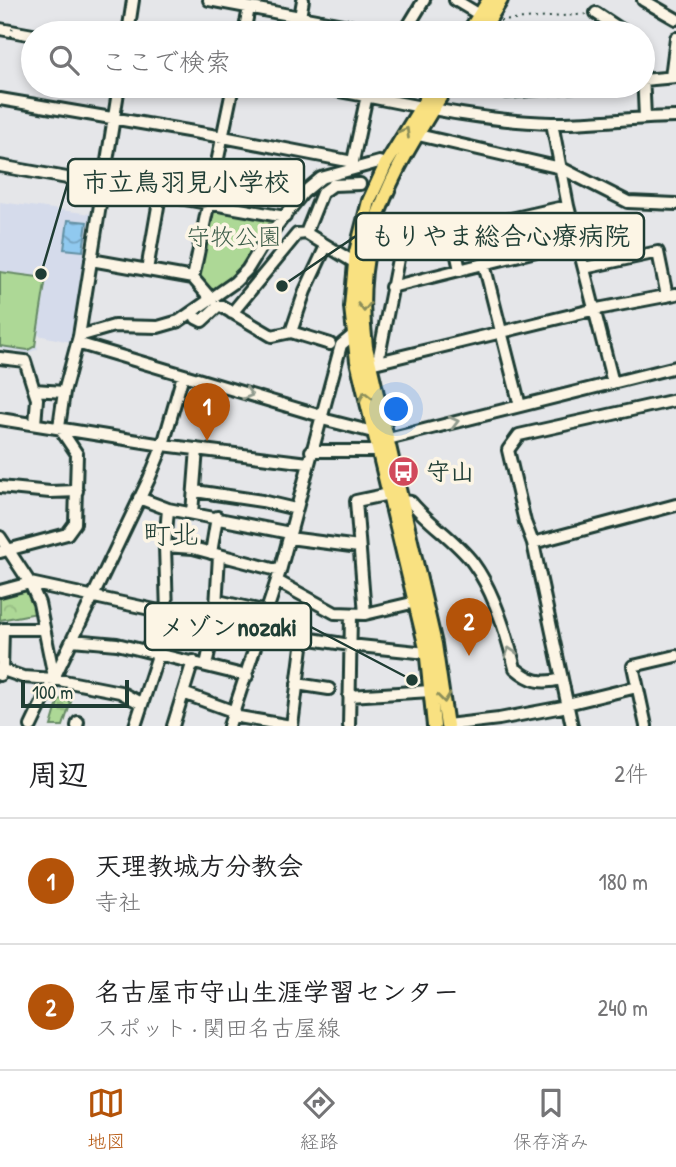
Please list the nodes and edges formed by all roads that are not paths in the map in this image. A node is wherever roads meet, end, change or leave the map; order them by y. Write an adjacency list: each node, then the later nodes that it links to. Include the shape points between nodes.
1 (133, 0): 13 (street)
2 (209, 0): 9 (street)
3 (303, 0): 11 (street)
4 (424, 0): 16 (street)
5 (455, 0): 17 (street)
6 (489, 0): 18 (main road)
7 (501, 0): 19 (main road)
8 (643, 0): 12 (street)
9 (249, 8): 11 (street); 14 (street)
10 (596, 13): 20 (street)
11 (300, 17): 15 (street)
12 (676, 19)
13 (130, 21)
14 (246, 21)
15 (322, 21)
16 (411, 21)
17 (481, 21)
18 (484, 21)
19 (485, 21)
20 (608, 21)
21 (676, 26): 24 (street)
22 (0, 29): 23 (street)
23 (21, 33)
24 (676, 37): 25 (street)
25 (673, 77): 26 (street)
26 (655, 78)
27 (117, 98): 38 (street)
28 (231, 98): 41 (street)
29 (368, 98): 43 (street)
30 (395, 98): 35 (street)
31 (430, 98): 35 (main road)
32 (436, 98): 35 (main road)
33 (644, 98): 36 (street)
34 (0, 99): 38 (street)
35 (427, 107): 39 (street); 40 (main road); 42 (main road, one-way to 35)
36 (645, 117): 37 (street); 39 (street)
37 (676, 117)
38 (113, 118): 41 (street); 46 (street)
39 (552, 122): 45 (street)
40 (418, 135): 45 (street); 76 (main road, one-way to 76, via 381,202 367,251 363,306 366,347)
41 (223, 137): 43 (street); 49 (street)
42 (386, 164): 43 (street); 72 (main road, via 369,201 356,252)
43 (352, 165): 52 (street, via 321,178)
44 (0, 166): 46 (street)
45 (561, 168): 50 (street, via 628,202); 51 (street)
46 (102, 184): 48 (street); 57 (street)
47 (360, 184): 53 (street, via 333,185 322,193)
48 (160, 195): 49 (street); 61 (street)
49 (209, 204): 52 (street); 63 (street)
50 (676, 204)
51 (568, 206): 54 (street); 55 (street)
52 (285, 218): 66 (street, via 265,239 247,270)
53 (306, 233): 56 (street); 68 (street, via 297,234)
54 (452, 233): 62 (street); 64 (street, via 409,242 399,254)
55 (576, 241): 59 (street); 60 (street)
56 (327, 246): 58 (street); 70 (street, via 304,290)
57 (91, 260): 61 (street); 73 (street)
58 (352, 261)
59 (484, 264): 62 (street); 71 (street)
60 (584, 268): 65 (street, via 657,252); 67 (street)
61 (147, 270): 63 (street)
62 (460, 270): 64 (street)
63 (194, 278): 66 (street)
64 (391, 287): 76 (street)
65 (672, 295): 67 (street)
66 (211, 299): 73 (street, via 179,321 158,327 114,326)
67 (592, 310): 71 (street); 79 (street)
68 (232, 313): 69 (street, via 218,306 202,321); 70 (street, via 272,337)
69 (196, 318)
70 (291, 332): 74 (street)
71 (501, 332): 76 (street); 83 (street)
72 (353, 335): 84 (street, via 341,345); 88 (main road, one-way to 72)
73 (78, 340): 78 (street); 81 (street)
74 (330, 344)
75 (0, 358): 80 (street, via 25,361)
76 (374, 363): 89 (main road)
77 (676, 367): 79 (street)
78 (183, 375): 84 (street, one-way to 84); 90 (street)
79 (612, 383): 83 (street)
80 (34, 390): 81 (street); 86 (street)
81 (64, 392): 87 (street)
82 (676, 400): 108 (street, via 519,436 509,457)
83 (520, 406): 89 (street, one-way to 83)
84 (321, 416): 88 (street); 92 (street)
85 (0, 419): 86 (street)
86 (35, 424): 87 (street)
87 (59, 427): 90 (street); 96 (street, via 77,454)
88 (373, 432): 89 (street); 93 (main road)
89 (388, 439): 100 (main road)
90 (163, 445): 91 (street); 99 (street)
91 (197, 449): 94 (street); 97 (street)
92 (311, 451): 93 (street); 94 (street)
93 (379, 451): 98 (main road)
94 (308, 463): 103 (street)
95 (0, 487): 96 (street)
96 (77, 491): 111 (street, via 75,523 67,534)
97 (195, 491): 103 (street); 104 (street)
98 (389, 494): 110 (street, via 356,501); 118 (main road)
99 (139, 498): 102 (street); 116 (street)
100 (403, 502): 137 (street, one-way to 100, via 539,683 515,668 486,584 472,561 411,502); 156 (main road, one-way to 156, via 436,647)
101 (676, 505): 108 (street)
102 (168, 509): 104 (street); 109 (street)
103 (296, 509): 106 (street)
104 (192, 513): 105 (street)
105 (217, 517): 106 (street); 112 (street)
106 (289, 536): 110 (street); 113 (street)
107 (0, 537): 111 (street)
108 (533, 543): 137 (street)
109 (165, 546): 112 (street); 120 (street)
110 (359, 547): 121 (street)
111 (4, 550): 114 (street)
112 (215, 554): 113 (street); 117 (street)
113 (279, 576): 119 (street); 122 (street, via 335,613)
114 (30, 583): 115 (street); 116 (street); 124 (street)
115 (0, 591)
116 (92, 597): 120 (street); 127 (street)
117 (218, 601): 119 (street); 123 (street)
118 (416, 602): 121 (street); 130 (main road)
119 (267, 612): 125 (street)
120 (167, 614): 123 (street); 129 (street)
121 (365, 614): 122 (street)
122 (351, 615): 128 (street)
123 (215, 624): 125 (street); 133 (street)
124 (44, 629): 134 (street, via 3,629); 136 (street)
125 (261, 634): 126 (street); 135 (street)
126 (303, 639): 128 (street); 138 (street)
127 (72, 640): 129 (street); 136 (street)
128 (350, 645): 130 (street); 143 (street)
129 (158, 653): 132 (street); 144 (street)
130 (427, 653): 141 (main road)
131 (676, 656): 139 (street, via 633,666)
132 (193, 662): 133 (street); 142 (street)
133 (206, 665): 135 (street)
134 (1, 671): 136 (street)
135 (247, 676): 146 (street)
136 (54, 678): 144 (street, via 120,692); 150 (street)
137 (562, 679): 145 (street)
138 (297, 684): 140 (street); 153 (street)
139 (637, 687): 145 (street); 158 (street)
140 (329, 689)
141 (431, 691): 143 (street); 156 (main road)
142 (183, 693): 146 (street); 152 (street)
143 (349, 696): 154 (street)
144 (142, 704): 151 (street)
145 (568, 705): 147 (street); 157 (street)
146 (233, 718): 148 (street)
147 (500, 722): 156 (street)
148 (254, 723): 149 (street)
149 (277, 725): 153 (street)
150 (31, 726)
151 (135, 726)
152 (173, 726)
153 (291, 726)
154 (349, 726)
155 (427, 726): 156 (street)
156 (441, 726)
157 (572, 726)
158 (646, 726)

